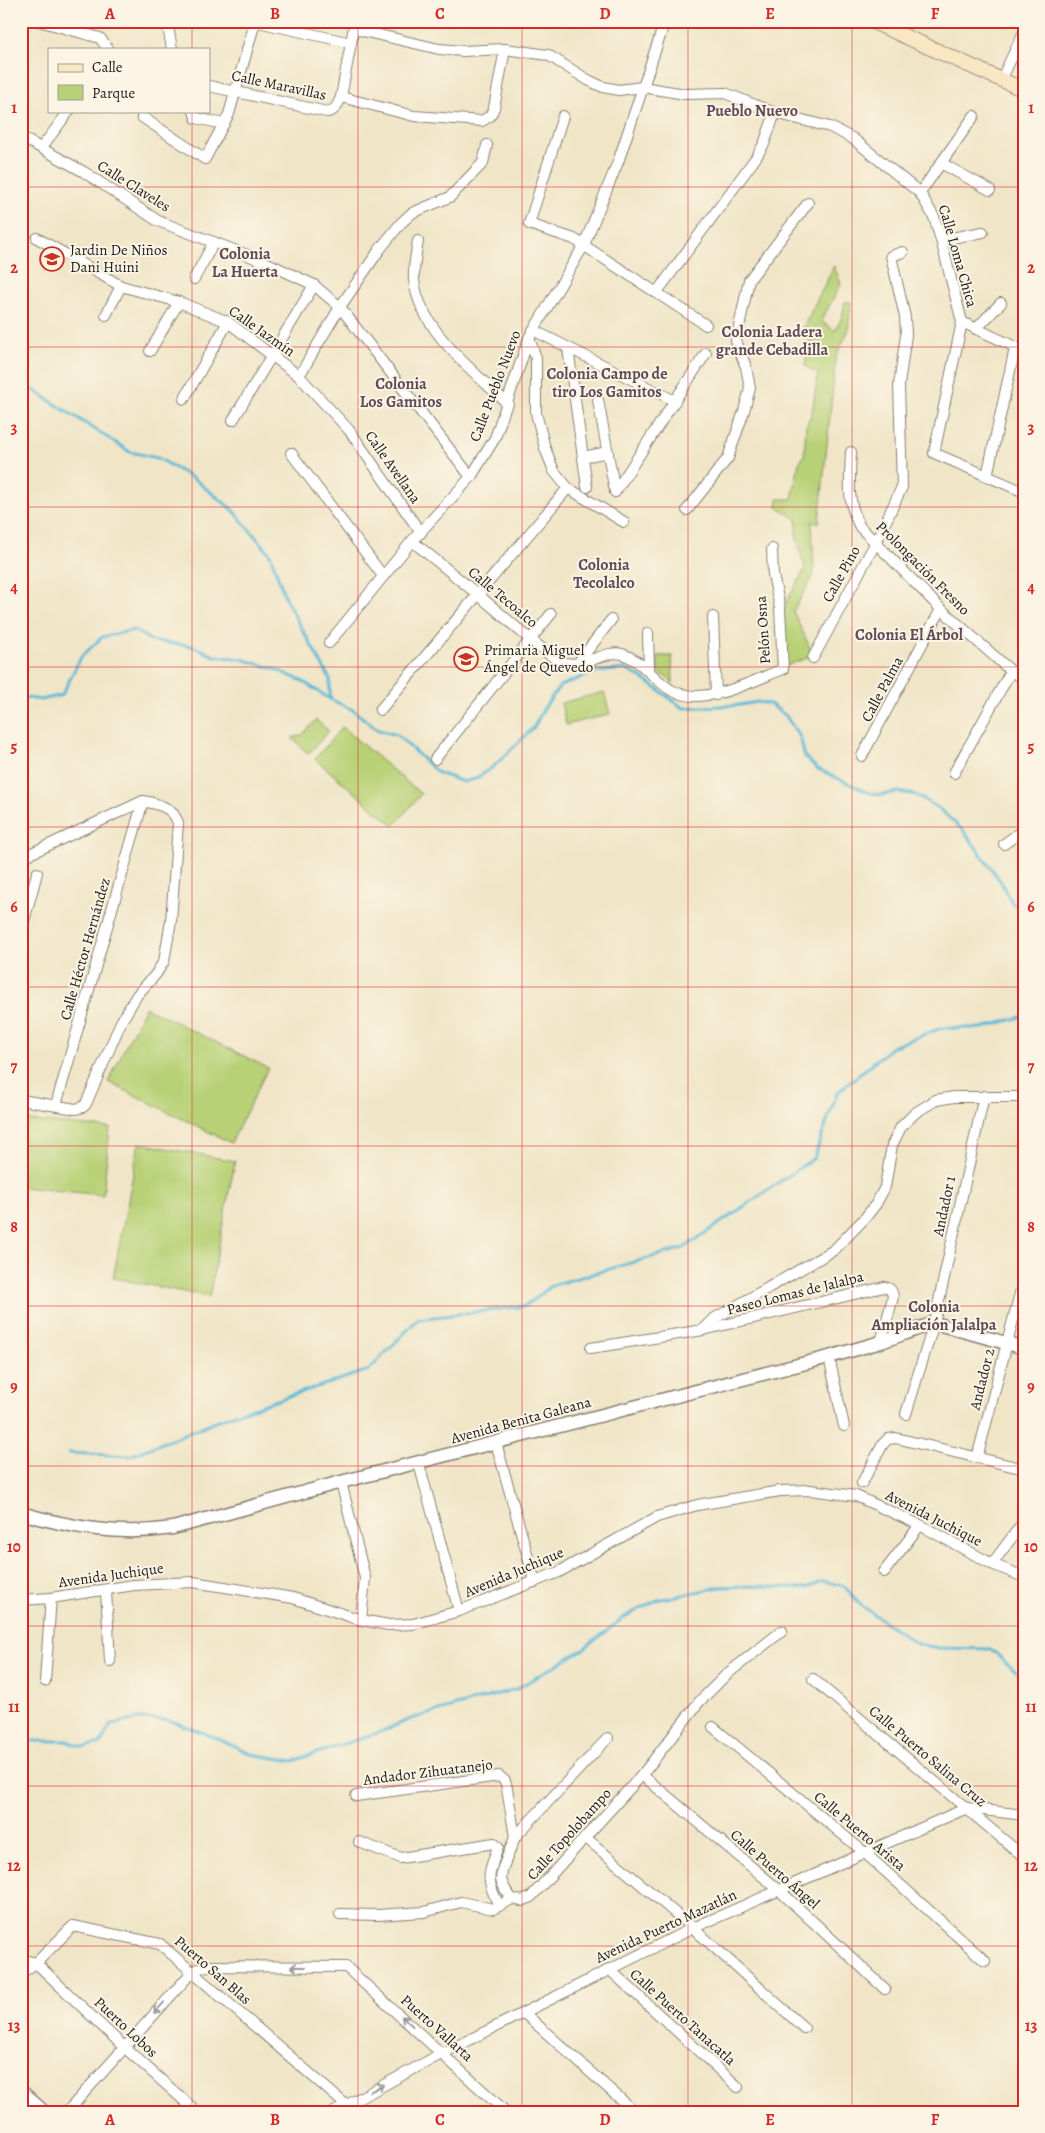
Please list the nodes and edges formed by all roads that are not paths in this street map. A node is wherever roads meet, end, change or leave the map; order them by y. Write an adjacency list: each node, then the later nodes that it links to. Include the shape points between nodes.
1 (39, 21): 9 (street, via 100,38)
2 (168, 21): 10 (street)
3 (254, 21): 8 (street); 16 (street)
4 (665, 21): 14 (street, Calle Pueblo Nuevo)
5 (871, 21): 12 (main road)
6 (355, 25): 8 (street); 11 (street, Calle Loma Chica, via 439,49)
7 (1024, 32): 12 (street)
8 (351, 43): 17 (street)
9 (107, 48)
10 (172, 48)
11 (505, 49): 14 (street, Calle Loma Chica, via 548,55 603,87 619,90); 17 (street, Calle Maravillas, via 494,108 482,121 414,116)
12 (1001, 80): 15 (main road)
13 (210, 86): 16 (street, Calle Maravillas)
14 (642, 87): 20 (street, Calle Loma Chica, via 685,94 725,93); 37 (street, Calle Pueblo Nuevo, via 618,162)
15 (1024, 90)
16 (235, 92): 17 (street, Calle Maravillas, via 327,112 337,107); 24 (street)
17 (341, 97)
18 (68, 112): 27 (street)
19 (194, 112): 24 (street, via 196,118)
20 (775, 113): 30 (street, Calle Loma Chica, via 830,127 852,138); 42 (street, via 755,159)
21 (563, 116): 37 (street, via 530,224)
22 (974, 116): 28 (street)
23 (142, 117): 24 (street, via 205,159)
24 (224, 124)
25 (21, 138): 27 (street, Calle Claveles)
26 (487, 146): 45 (street, via 483,163 450,197 412,213 402,223)
27 (42, 147): 36 (street, Calle Claveles, via 158,222)
28 (941, 163): 29 (street); 30 (street)
29 (990, 190)
30 (920, 192): 34 (street, Calle Loma Chica, via 934,217)
31 (808, 203): 72 (street, via 749,280 736,341 750,388 744,411 728,458)
32 (983, 232): 34 (street)
33 (37, 238): 40 (street, Calle Jazmín)
34 (941, 240): 48 (street, Calle Loma Chica)
35 (418, 241): 61 (street, via 414,280 426,317)
36 (214, 242): 39 (street); 41 (street, Calle Claveles)
37 (584, 245): 42 (street); 51 (street, Calle Pueblo Nuevo)
38 (903, 252): 76 (street, Calle Pino, via 891,256 906,335 899,385 902,488)
39 (194, 279)
40 (122, 286): 43 (street, Calle Jazmín); 46 (street)
41 (314, 286): 45 (street, Calle Claveles); 56 (street)
42 (657, 292): 49 (street)
43 (179, 302): 47 (street, Calle Jazmín); 54 (street)
44 (1001, 303): 50 (street)
45 (340, 306): 57 (street); 68 (street, Calle Claveles)
46 (106, 315)
47 (228, 322): 56 (street, Calle Jazmín); 58 (street)
48 (962, 322): 50 (street); 67 (street, Calle Loma Chica, via 934,454)
49 (706, 325)
50 (976, 329): 53 (street)
51 (531, 334): 52 (street); 61 (street, Calle Pueblo Nuevo); 70 (street, via 536,358 536,413 554,470)
52 (568, 348): 60 (street); 66 (street)
53 (1019, 349): 67 (street)
54 (150, 351)
55 (706, 353): 60 (street)
56 (272, 356): 57 (street, Calle Jazmín); 62 (street)
57 (299, 376): 74 (street, Calle Avellana, via 349,430)
58 (184, 399)
59 (598, 400): 64 (street)
60 (675, 401): 64 (street, via 615,492)
61 (508, 404): 68 (street, Calle Pueblo Nuevo, via 495,438)
62 (233, 420)
63 (290, 452): 78 (street)
64 (608, 452): 66 (street)
65 (851, 452): 76 (street, Prolongación Fresno, via 852,512 860,528)
66 (582, 457): 69 (street)
67 (987, 476): 71 (street)
68 (471, 477): 74 (street, Calle Pueblo Nuevo)
69 (587, 487)
70 (568, 488): 73 (street); 79 (street)
71 (1024, 492)
72 (687, 510)
73 (624, 522)
74 (421, 533): 75 (street, Calle Pueblo Nuevo)
75 (412, 541): 78 (street, Calle Pueblo Nuevo); 79 (street, Calle Tecoalco)
76 (876, 542): 80 (street, Prolongación Fresno); 87 (street, Calle Pino)
77 (772, 549): 92 (street, Pelón Osna, via 773,575 780,608 783,669)
78 (383, 576): 86 (street, Calle Pueblo Nuevo)
79 (479, 595): 85 (street, Calle Tecoalco); 93 (street)
80 (941, 609): 90 (street, Prolongación Fresno); 94 (street, Calle Palma)
81 (551, 614): 85 (street)
82 (714, 617): 92 (street)
83 (611, 620): 88 (street)
84 (648, 633): 89 (street)
85 (530, 640): 88 (street, Calle Tecoalco, via 562,662); 95 (street)
86 (329, 643)
87 (812, 658)
88 (578, 663): 89 (street, Calle Tecoalco, via 616,654 632,659)
89 (649, 671): 92 (street, Calle Tecoalco, via 672,690 697,696)
90 (1010, 671): 91 (street, Prolongación Fresno); 96 (street)
91 (1024, 679)
92 (716, 695)
93 (380, 710)
94 (862, 756)
95 (435, 759)
96 (954, 773)
97 (143, 801): 100 (street); 106 (street, Calle Héctor Hernández); 106 (street, via 172,811 178,823 171,921 164,961 121,1022 86,1104 76,1109)
98 (1024, 833): 99 (street)
99 (1004, 844)
100 (21, 858)
101 (38, 873): 102 (street)
102 (21, 932)
103 (984, 1096): 104 (street, Paseo Lomas de Jalalpa); 108 (street, Andador 1); 109 (street, Paseo Lomas de Jalalpa, via 936,1100 915,1112 901,1127 892,1145 885,1187 876,1204 834,1250 715,1318)
104 (1024, 1097)
105 (21, 1100): 106 (street)
106 (56, 1105)
107 (1024, 1278): 111 (street, Andador 2)
108 (934, 1323): 110 (street, Avenida Benita Galeana); 111 (street); 115 (street, Andador 1)
109 (704, 1330): 110 (street, Paseo Lomas de Jalalpa, via 884,1287 892,1291 893,1297); 112 (street, Paseo Lomas de Jalalpa)
110 (882, 1342): 114 (street, Avenida Benita Galeana)
111 (1007, 1344): 113 (street); 118 (street, Andador 2)
112 (591, 1348)
113 (1024, 1348)
114 (828, 1357): 116 (street); 117 (street, Avenida Benita Galeana)
115 (906, 1414)
116 (844, 1426)
117 (496, 1443): 119 (street, Avenida Benita Galeana); 129 (street)
118 (978, 1458): 120 (street); 122 (street, via 896,1438 888,1439)
119 (419, 1464): 121 (street, Avenida Benita Galeana); 133 (street)
120 (1024, 1469)
121 (341, 1482): 123 (street, Avenida Benita Galeana, via 173,1528 146,1532 83,1528); 134 (street, via 365,1578)
122 (862, 1482)
123 (21, 1513)
124 (1024, 1521): 126 (street)
125 (920, 1525): 126 (street, Avenida Juchique); 127 (street); 129 (street, Avenida Juchique, via 856,1496 810,1490 780,1491 697,1505 658,1517)
126 (992, 1564): 128 (street, Avenida Juchique)
127 (884, 1572)
128 (1024, 1577)
129 (535, 1582): 133 (street, Avenida Juchique)
130 (106, 1590): 131 (street, Avenida Juchique); 134 (street, Avenida Juchique, via 153,1583 193,1582 293,1598); 136 (street)
131 (51, 1598): 132 (street, Avenida Juchique); 138 (street)
132 (21, 1600)
133 (459, 1611): 134 (street, Avenida Juchique, via 412,1624 389,1625)
134 (361, 1620)
135 (782, 1630): 141 (street, Calle Topolobampo, via 727,1674 699,1702)
136 (110, 1662)
137 (813, 1678): 143 (street, Calle Puerto Salina Cruz)
138 (45, 1681)
139 (713, 1727): 148 (street, Calle Puerto Arista)
140 (608, 1738): 145 (street, Calle Topolobampo)
141 (642, 1775): 146 (street, Calle Topolobampo); 150 (street, Calle Puerto Ángel)
142 (356, 1796): 145 (street, Andador Zihuatanejo, via 499,1776 507,1788)
143 (967, 1808): 144 (street); 148 (street, Avenida Puerto Mazatlán); 149 (street, Calle Puerto Salina Cruz)
144 (1024, 1815)
145 (516, 1837): 151 (street, Calle Topolobampo, via 501,1880)
146 (586, 1838): 151 (street, Calle Topolobampo, via 532,1897 522,1901); 154 (street)
147 (359, 1842): 152 (street, via 401,1858 494,1843 498,1847 489,1873 489,1884)
148 (865, 1853): 150 (street, Avenida Puerto Mazatlán); 156 (street, Calle Puerto Arista)
149 (1024, 1857)
150 (779, 1890): 154 (street, Avenida Puerto Mazatlán); 161 (street, Calle Puerto Ángel)
151 (512, 1898): 152 (street)
152 (499, 1906): 153 (street, via 493,1909 461,1902 424,1912)
153 (340, 1914)
154 (693, 1928): 158 (street, Avenida Puerto Mazatlán); 163 (street)
155 (21, 1959): 157 (street)
156 (985, 1961)
157 (36, 1963): 159 (street, Puerto San Blas, via 73,1926 160,1944); 160 (street); 164 (street, Puerto Lobos)
158 (609, 1969): 162 (street, Avenida Puerto Mazatlán); 166 (street, Calle Puerto Tanacatla)
159 (192, 1972): 164 (street, one-way to 164); 165 (street, Puerto Vallarta, one-way to 159, via 346,1967 205,1966); 168 (street, Puerto San Blas)
160 (21, 1973)
161 (885, 1989)
162 (524, 2013): 165 (street, Avenida Puerto Mazatlán); 174 (street)
163 (804, 2028)
164 (124, 2047): 170 (street); 171 (street, Puerto Lobos)
165 (443, 2053): 168 (street, Avenida Puerto Mazatlán, one-way to 165); 173 (street, Puerto Vallarta)
166 (738, 2087)
167 (21, 2091): 169 (street)
168 (350, 2108): 172 (street, Avenida Puerto Mazatlán)
169 (44, 2112)
170 (67, 2112)
171 (198, 2112)
172 (334, 2112)
173 (506, 2112)
174 (635, 2112)

